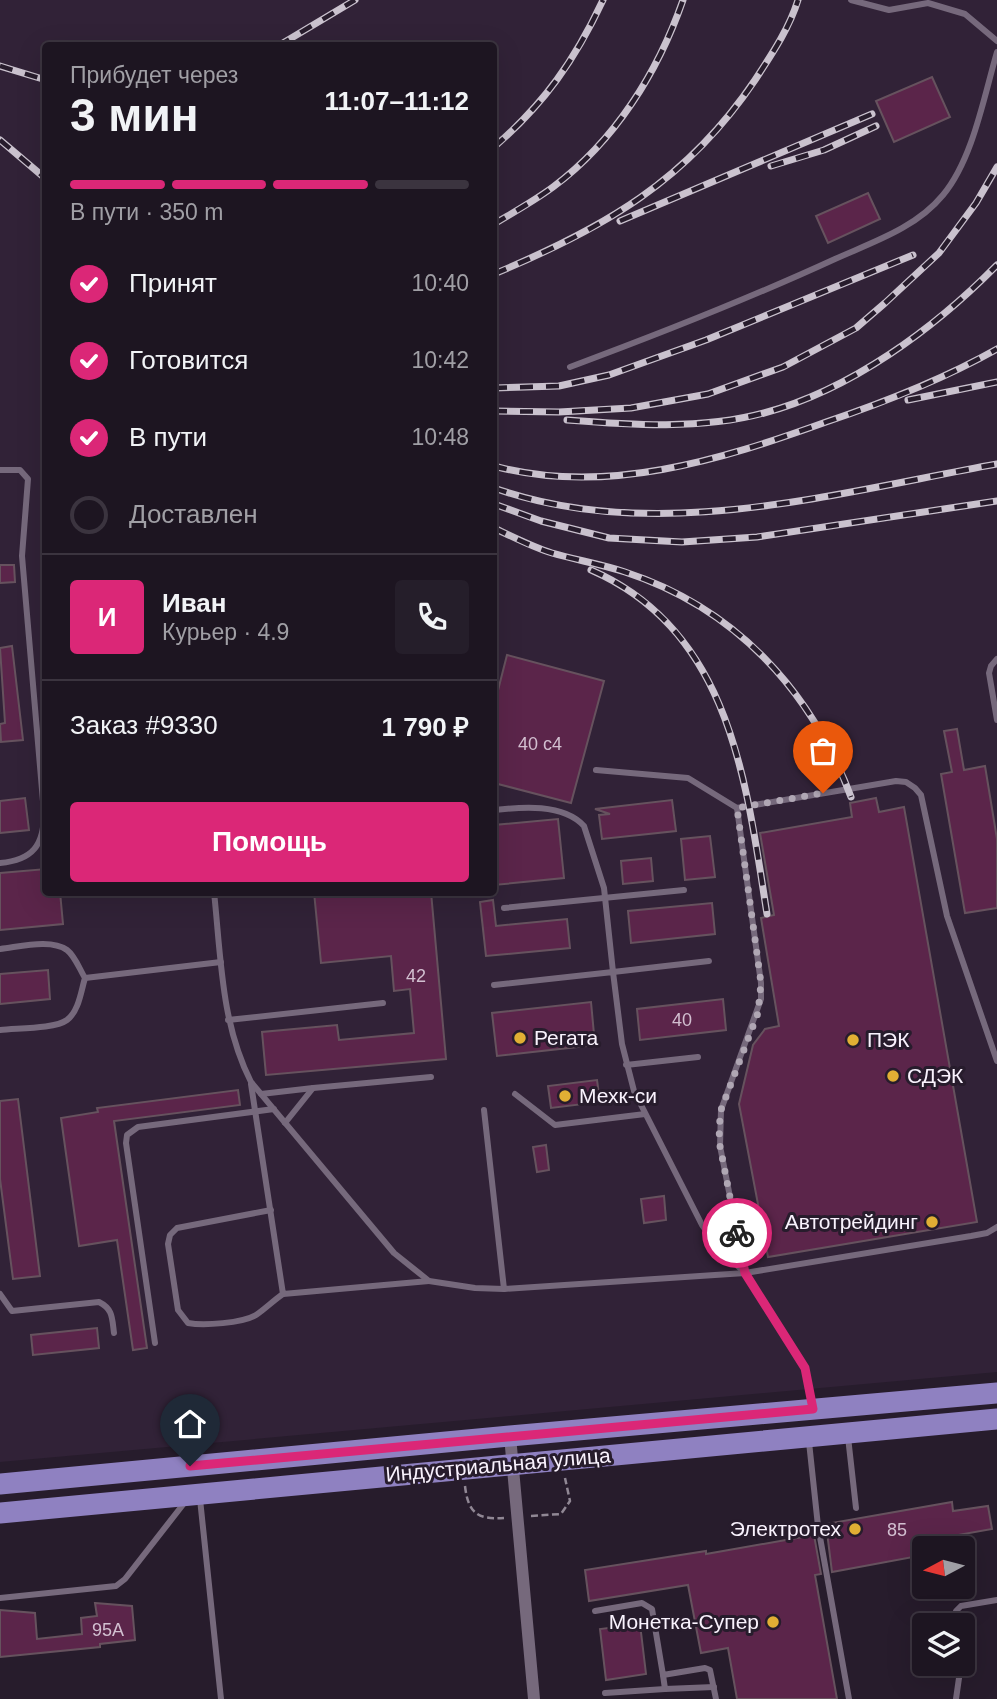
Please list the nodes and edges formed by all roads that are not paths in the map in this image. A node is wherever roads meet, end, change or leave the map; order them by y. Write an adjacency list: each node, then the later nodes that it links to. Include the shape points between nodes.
1 (852, 0): 2 (lane, via 889,10)
2 (929, 2): 3 (lane, via 965,14)
3 (997, 41)
4 (997, 51): 5 (lane, via 962,163 929,211 778,286)
5 (570, 367)
6 (0, 470): 10 (lane, via 20,470 28,479 22,556)
7 (997, 659): 8 (lane, via 989,673)
8 (997, 720)
9 (596, 771): 11 (lane, via 688,778)
10 (42, 790)
11 (737, 808): 29 (lane, via 896,781 915,788 924,806 947,916); 43 (lane, via 761,999 721,1110 719,1129)
12 (497, 810): 17 (lane, via 539,807 577,818 588,836)
13 (42, 835): 14 (lane, via 33,852)
14 (0, 863)
15 (684, 890): 17 (lane)
16 (214, 896): 21 (lane)
17 (605, 898): 18 (lane); 22 (lane)
18 (504, 908)
19 (0, 949): 23 (lane, via 60,946 69,951)
20 (709, 961): 22 (lane)
21 (221, 962): 23 (lane); 26 (lane)
22 (613, 972): 24 (lane); 30 (lane)
23 (85, 978): 27 (lane, via 67,1020)
24 (494, 985)
25 (383, 1003): 26 (lane)
26 (228, 1020): 32 (lane)
27 (0, 1030)
28 (698, 1056): 30 (lane)
29 (997, 1061)
30 (626, 1065): 39 (lane)
31 (431, 1077): 33 (lane)
32 (251, 1082): 34 (lane); 38 (lane)
33 (313, 1088): 34 (lane); 40 (lane)
34 (261, 1094): 36 (lane)
35 (515, 1094): 39 (lane, via 555,1125)
36 (274, 1110): 38 (lane); 40 (lane)
37 (484, 1110): 45 (lane)
38 (256, 1112): 41 (lane); 49 (lane, via 138,1127 127,1135)
39 (645, 1114): 43 (lane, via 702,1225)
40 (285, 1123): 44 (lane, via 379,1238)
41 (271, 1210): 47 (lane); 47 (lane, via 177,1227 168,1244 178,1310 188,1323 197,1325 243,1320)
42 (997, 1227): 43 (lane, via 971,1236)
43 (745, 1273): 45 (lane); 51 (lane, via 805,1368)
44 (429, 1281): 45 (lane); 47 (lane)
45 (504, 1289)
46 (0, 1294): 48 (lane, via 12,1311 99,1302 111,1312)
47 (284, 1294)
48 (114, 1333)
49 (155, 1343)
50 (997, 1393): 51 (main road, Индустриальная улица)
51 (813, 1409): 54 (main road, Индустриальная улица)
52 (997, 1419): 53 (main road, Индустриальная улица)
53 (847, 1432): 55 (main road, Индустриальная улица); 59 (lane)
54 (510, 1436): 56 (street); 57 (main road, Индустриальная улица)
55 (808, 1436): 56 (main road, Индустриальная улица); 73 (lane, via 818,1525)
56 (513, 1463): 58 (main road, Индустриальная улица); 71 (street)
57 (0, 1484)
58 (196, 1494): 60 (main road, Индустриальная улица); 61 (lane, via 180,1507 116,1586); 70 (lane)
59 (856, 1508)
60 (0, 1513)
61 (0, 1598)
62 (997, 1600): 64 (lane, via 961,1606)
63 (595, 1611): 65 (lane, via 648,1605)
64 (956, 1613)
65 (663, 1675): 67 (lane, via 705,1668 710,1670); 68 (lane)
66 (959, 1676): 74 (lane)
67 (714, 1686): 68 (lane); 72 (lane)
68 (665, 1689): 69 (lane)
69 (605, 1693)
70 (221, 1699)
71 (534, 1699)
72 (716, 1699)
73 (849, 1699)
74 (956, 1699)

